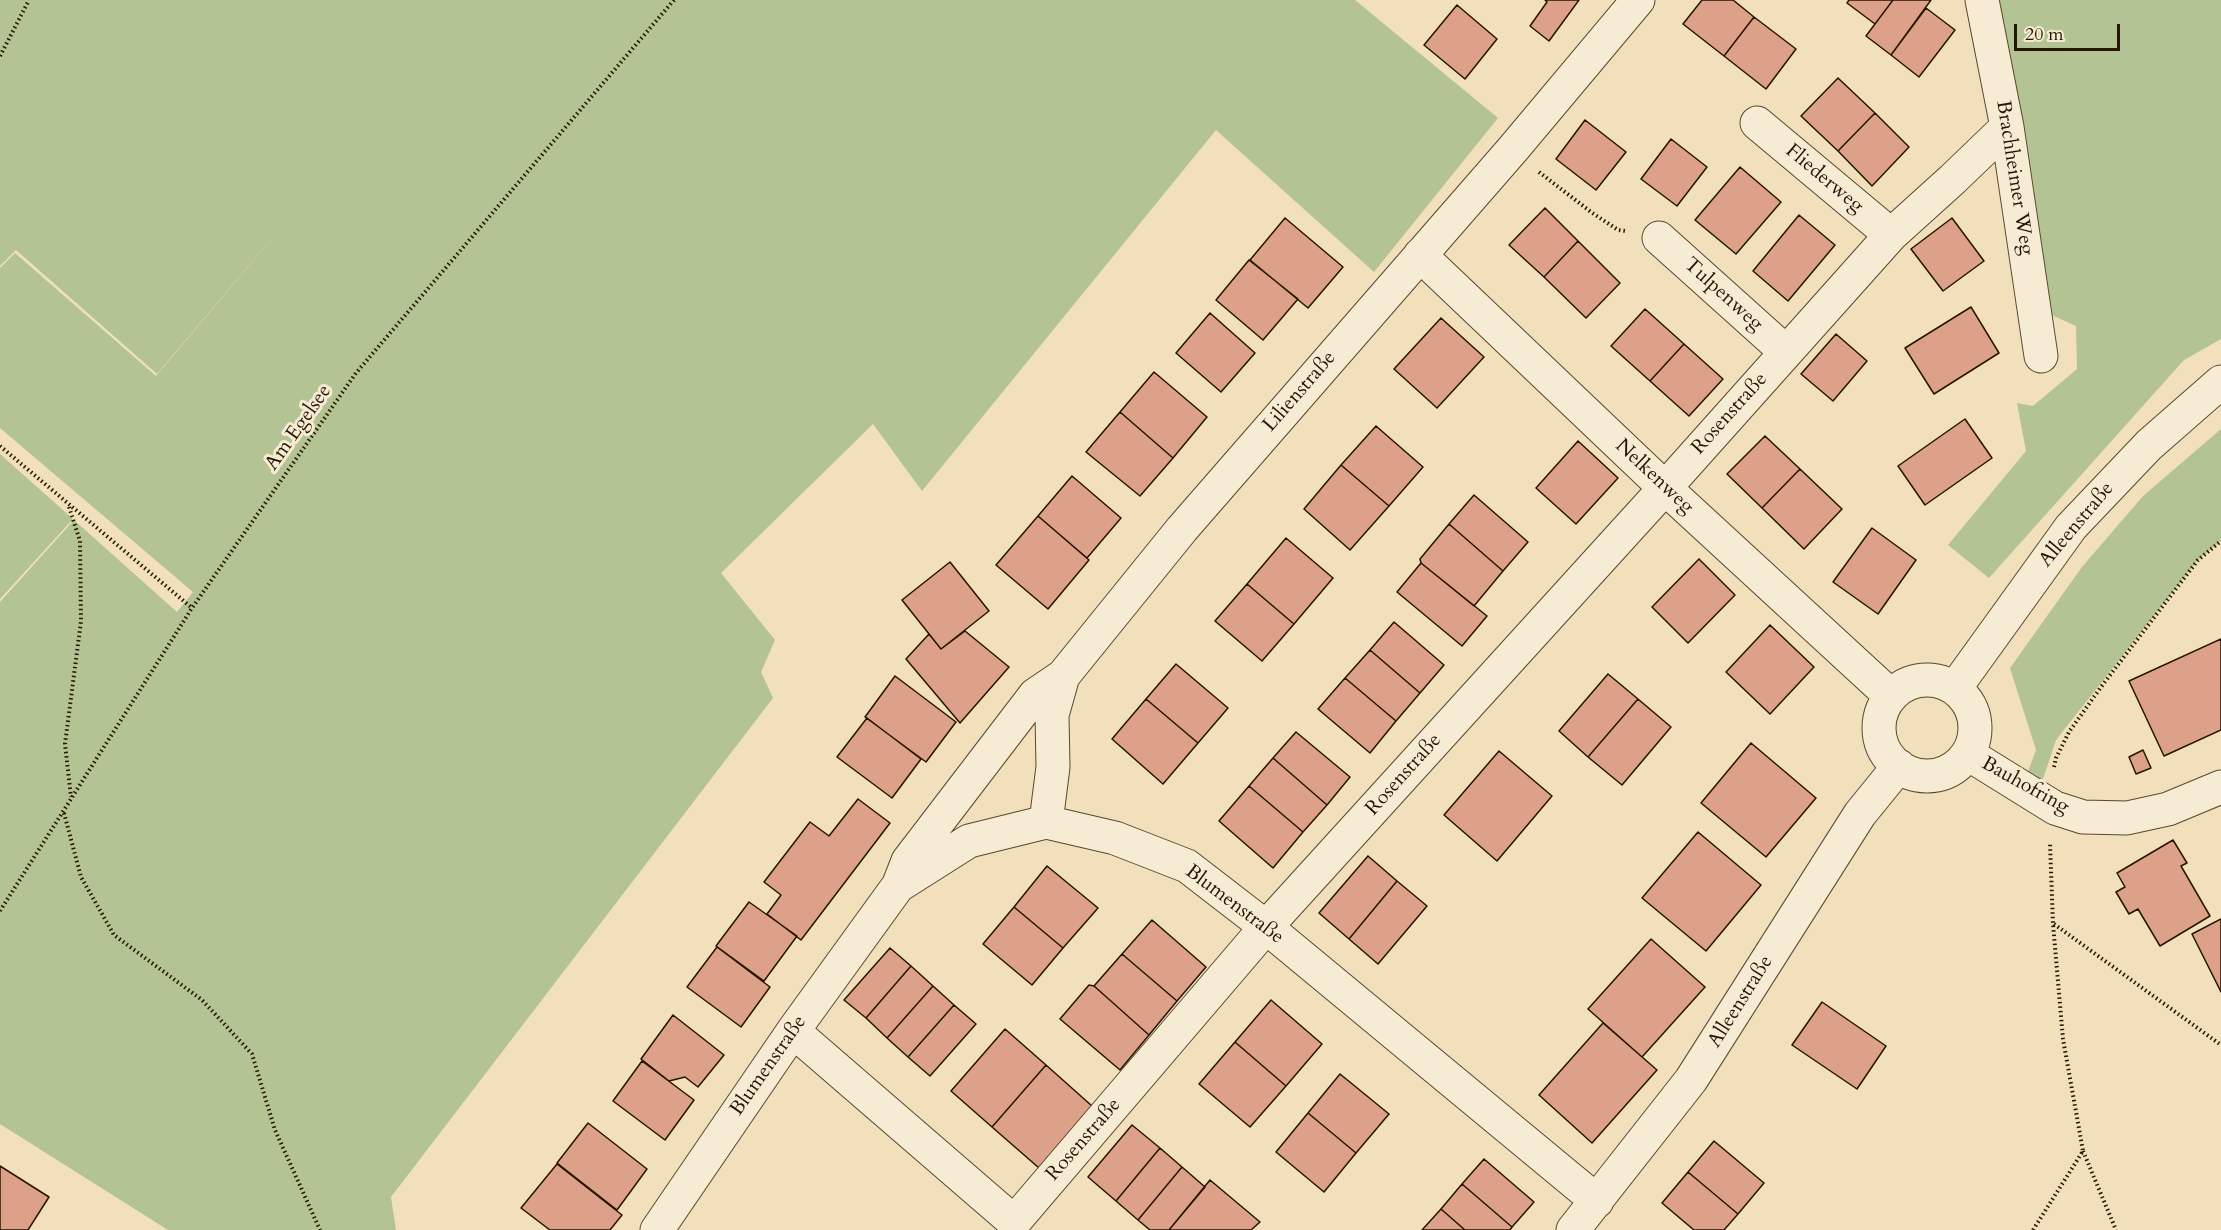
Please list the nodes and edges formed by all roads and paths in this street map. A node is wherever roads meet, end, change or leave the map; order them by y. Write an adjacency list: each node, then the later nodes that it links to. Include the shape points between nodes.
1 (29, 0): 5 (path)
2 (674, 0): 19 (path, Am Egelsee, via 356,373)
3 (1638, 0): 11 (street, Lilienstraße)
4 (1982, 0): 7 (street, Brachheimer Weg)
5 (0, 56)
6 (1758, 123): 9 (street, Fliederweg)
7 (2007, 127): 9 (street, Rosenstraße); 13 (street, Brachheimer Weg)
8 (1532, 166): 10 (path, via 1618,230)
9 (1891, 235): 12 (street, Rosenstraße)
10 (1659, 238): 12 (street, Tulpenweg)
11 (1420, 255): 16 (street, Nelkenweg); 20 (street, Lilienstraße, via 1182,528)
12 (1786, 352): 16 (street, Rosenstraße)
13 (2041, 356)
14 (2221, 382): 21 (street, Alleenstraße, via 2149,444 2071,527)
15 (0, 446): 17 (path)
16 (1665, 488): 22 (street, Nelkenweg); 33 (street, Rosenstraße)
17 (69, 507): 19 (path); 26 (path, via 80,541 81,621 65,744)
18 (2221, 541): 27 (path, via 2198,560 2069,732 2056,758)
19 (192, 608): 26 (path, Am Egelsee)
20 (1063, 676): 29 (street, Lilienstraße, via 1052,715 1053,767); 30 (street, via 1035,695 908,861)
21 (1955, 688): 22 (street, via 1926,679 1911,682); 23 (street, via 1966,698 1976,727)
22 (1891, 696): 24 (street, via 1881,716 1879,732 1883,748)
23 (1968, 753): 24 (street, via 1955,768 1939,774 1923,776); 27 (street, Bauhofring)
24 (1899, 766): 37 (street, Alleenstraße, via 1860,814 1691,1080)
25 (2221, 787): 27 (street, Bauhofring, via 2168,809 2127,818 2083,816)
26 (71, 798): 28 (path, Am Egelsee)
27 (2049, 804): 32 (path)
28 (63, 813): 31 (path, Am Egelsee); 38 (path, via 81,877 114,935 202,1000 252,1054 274,1130)
29 (1046, 822): 30 (street, Blumenstraße, via 969,841); 33 (street, Blumenstraße, via 1115,838 1186,866)
30 (898, 886): 34 (street, Blumenstraße)
31 (0, 911)
32 (2053, 924): 35 (path); 36 (path, via 2063,1039)
33 (1266, 927): 34 (street, Rosenstraße, via 1014,1222); 37 (street, Blumenstraße)
34 (794, 1030): 39 (street, Blumenstraße)
35 (2221, 1045)
36 (2084, 1151): 41 (path); 42 (path)
37 (1597, 1201): 40 (street, Alleenstraße)
38 (320, 1230)
39 (657, 1230)
40 (1573, 1230)
41 (2033, 1230)
42 (2115, 1230)

